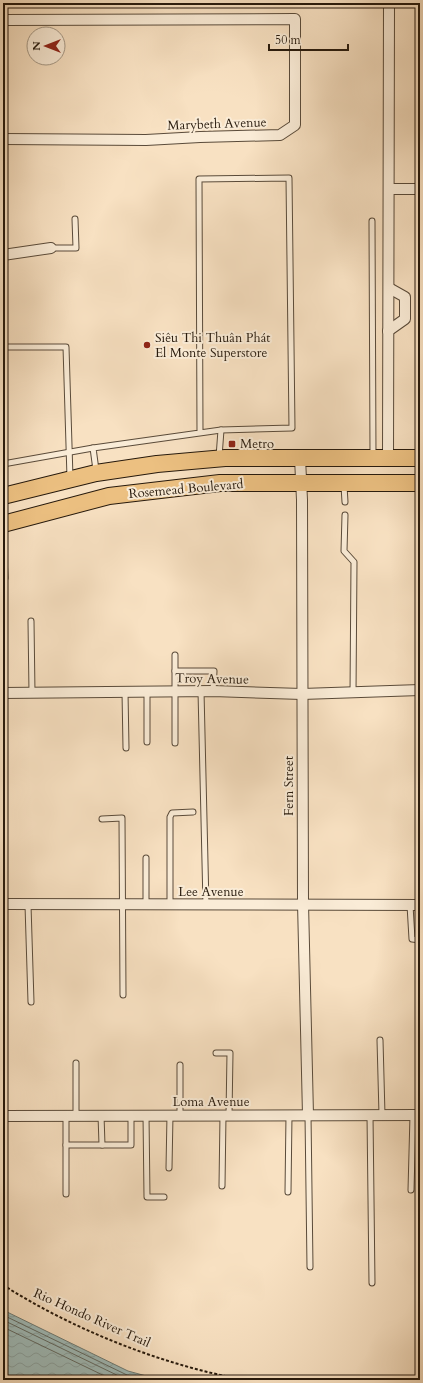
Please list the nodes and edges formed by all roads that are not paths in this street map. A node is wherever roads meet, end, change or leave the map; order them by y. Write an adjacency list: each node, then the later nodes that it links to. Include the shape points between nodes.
1 (389, 3): 4 (street)
2 (3, 20): 3 (street, Marybeth Avenue, via 295,19 295,125 280,135 146,140)
3 (3, 140)
4 (389, 189): 5 (street); 10 (street)
5 (420, 189)
6 (75, 218): 8 (lane, via 76,248)
7 (372, 221): 19 (lane)
8 (51, 248): 9 (street)
9 (3, 255)
10 (389, 288): 11 (street); 11 (street, via 405,297 405,319)
11 (388, 331): 19 (street)
12 (3, 347): 16 (lane, via 66,347)
13 (221, 430): 14 (lane); 14 (lane, via 292,428 289,178 199,179); 17 (lane)
14 (200, 432): 15 (lane)
15 (93, 448): 16 (lane); 22 (lane)
16 (69, 452): 21 (lane); 23 (lane)
17 (219, 458): 18 (main road, Rosemead Boulevard); 22 (main road, Rosemead Boulevard)
18 (300, 458): 19 (main road, Rosemead Boulevard); 24 (street, Fern Street)
19 (380, 458): 20 (main road, Rosemead Boulevard)
20 (420, 458)
21 (3, 464)
22 (96, 473): 23 (main road, Rosemead Boulevard)
23 (70, 479): 27 (main road, Rosemead Boulevard)
24 (300, 482): 25 (main road, Rosemead Boulevard); 29 (main road, Rosemead Boulevard, via 220,483 109,496); 47 (street, Fern Street)
25 (343, 483): 26 (main road, Rosemead Boulevard); 28 (lane)
26 (420, 483)
27 (3, 496)
28 (345, 502)
29 (82, 503): 30 (main road, via 56,500); 32 (main road, Rosemead Boulevard)
30 (3, 513)
31 (345, 515): 46 (lane, via 344,551 354,562)
32 (3, 524)
33 (3, 536): 34 (lane)
34 (3, 586)
35 (31, 621): 45 (lane)
36 (176, 655): 37 (lane)
37 (175, 671): 40 (lane, via 214,671); 43 (lane)
38 (420, 690): 46 (street, Troy Avenue)
39 (201, 691): 40 (street, Troy Avenue); 43 (street, Troy Avenue); 60 (lane)
40 (213, 691): 47 (street, Troy Avenue)
41 (125, 692): 42 (street, Troy Avenue); 45 (street, Troy Avenue); 50 (lane)
42 (147, 692): 43 (street, Troy Avenue); 48 (lane)
43 (175, 692): 49 (lane)
44 (3, 693): 45 (street, Troy Avenue)
45 (32, 693)
46 (353, 693): 47 (street, Troy Avenue)
47 (302, 694): 54 (street, Fern Street)
48 (147, 742)
49 (175, 742)
50 (126, 748)
51 (194, 812): 59 (lane, via 172,813 170,817)
52 (102, 819): 57 (lane, via 122,818)
53 (146, 858): 58 (lane)
54 (303, 903): 60 (street, Lee Avenue); 61 (street, Lee Avenue); 72 (street, Fern Street)
55 (3, 904): 56 (street, Lee Avenue)
56 (28, 904): 57 (street, Lee Avenue); 64 (lane)
57 (123, 905): 58 (street, Lee Avenue); 63 (lane)
58 (146, 905): 59 (street, Lee Avenue)
59 (170, 905): 60 (street, Lee Avenue)
60 (206, 905)
61 (415, 905): 62 (lane, via 412,939)
62 (420, 940)
63 (123, 995)
64 (31, 1002)
65 (380, 1040): 74 (lane)
66 (216, 1053): 70 (lane, via 230,1053)
67 (76, 1063): 78 (lane)
68 (180, 1065): 69 (lane)
69 (175, 1115): 70 (street, Loma Avenue); 81 (street, Loma Avenue); 84 (lane)
70 (226, 1115): 71 (street, Loma Avenue); 85 (lane)
71 (288, 1115): 72 (street, Loma Avenue); 87 (lane)
72 (308, 1115): 73 (street, Loma Avenue); 90 (lane)
73 (370, 1115): 74 (street, Loma Avenue); 91 (lane)
74 (382, 1115): 75 (street, Loma Avenue)
75 (416, 1115): 86 (lane)
76 (3, 1116): 77 (street, Loma Avenue)
77 (66, 1116): 78 (street, Loma Avenue); 82 (lane)
78 (76, 1116): 79 (street, Loma Avenue)
79 (101, 1116): 80 (street, Loma Avenue); 83 (lane)
80 (132, 1116): 81 (street, Loma Avenue); 83 (lane, via 132,1145)
81 (146, 1116): 89 (lane, via 147,1198)
82 (66, 1145): 83 (lane); 88 (lane)
83 (102, 1145)
84 (169, 1168)
85 (222, 1186)
86 (412, 1190)
87 (288, 1192)
88 (66, 1194)
89 (164, 1197)
90 (310, 1267)
91 (372, 1283)

